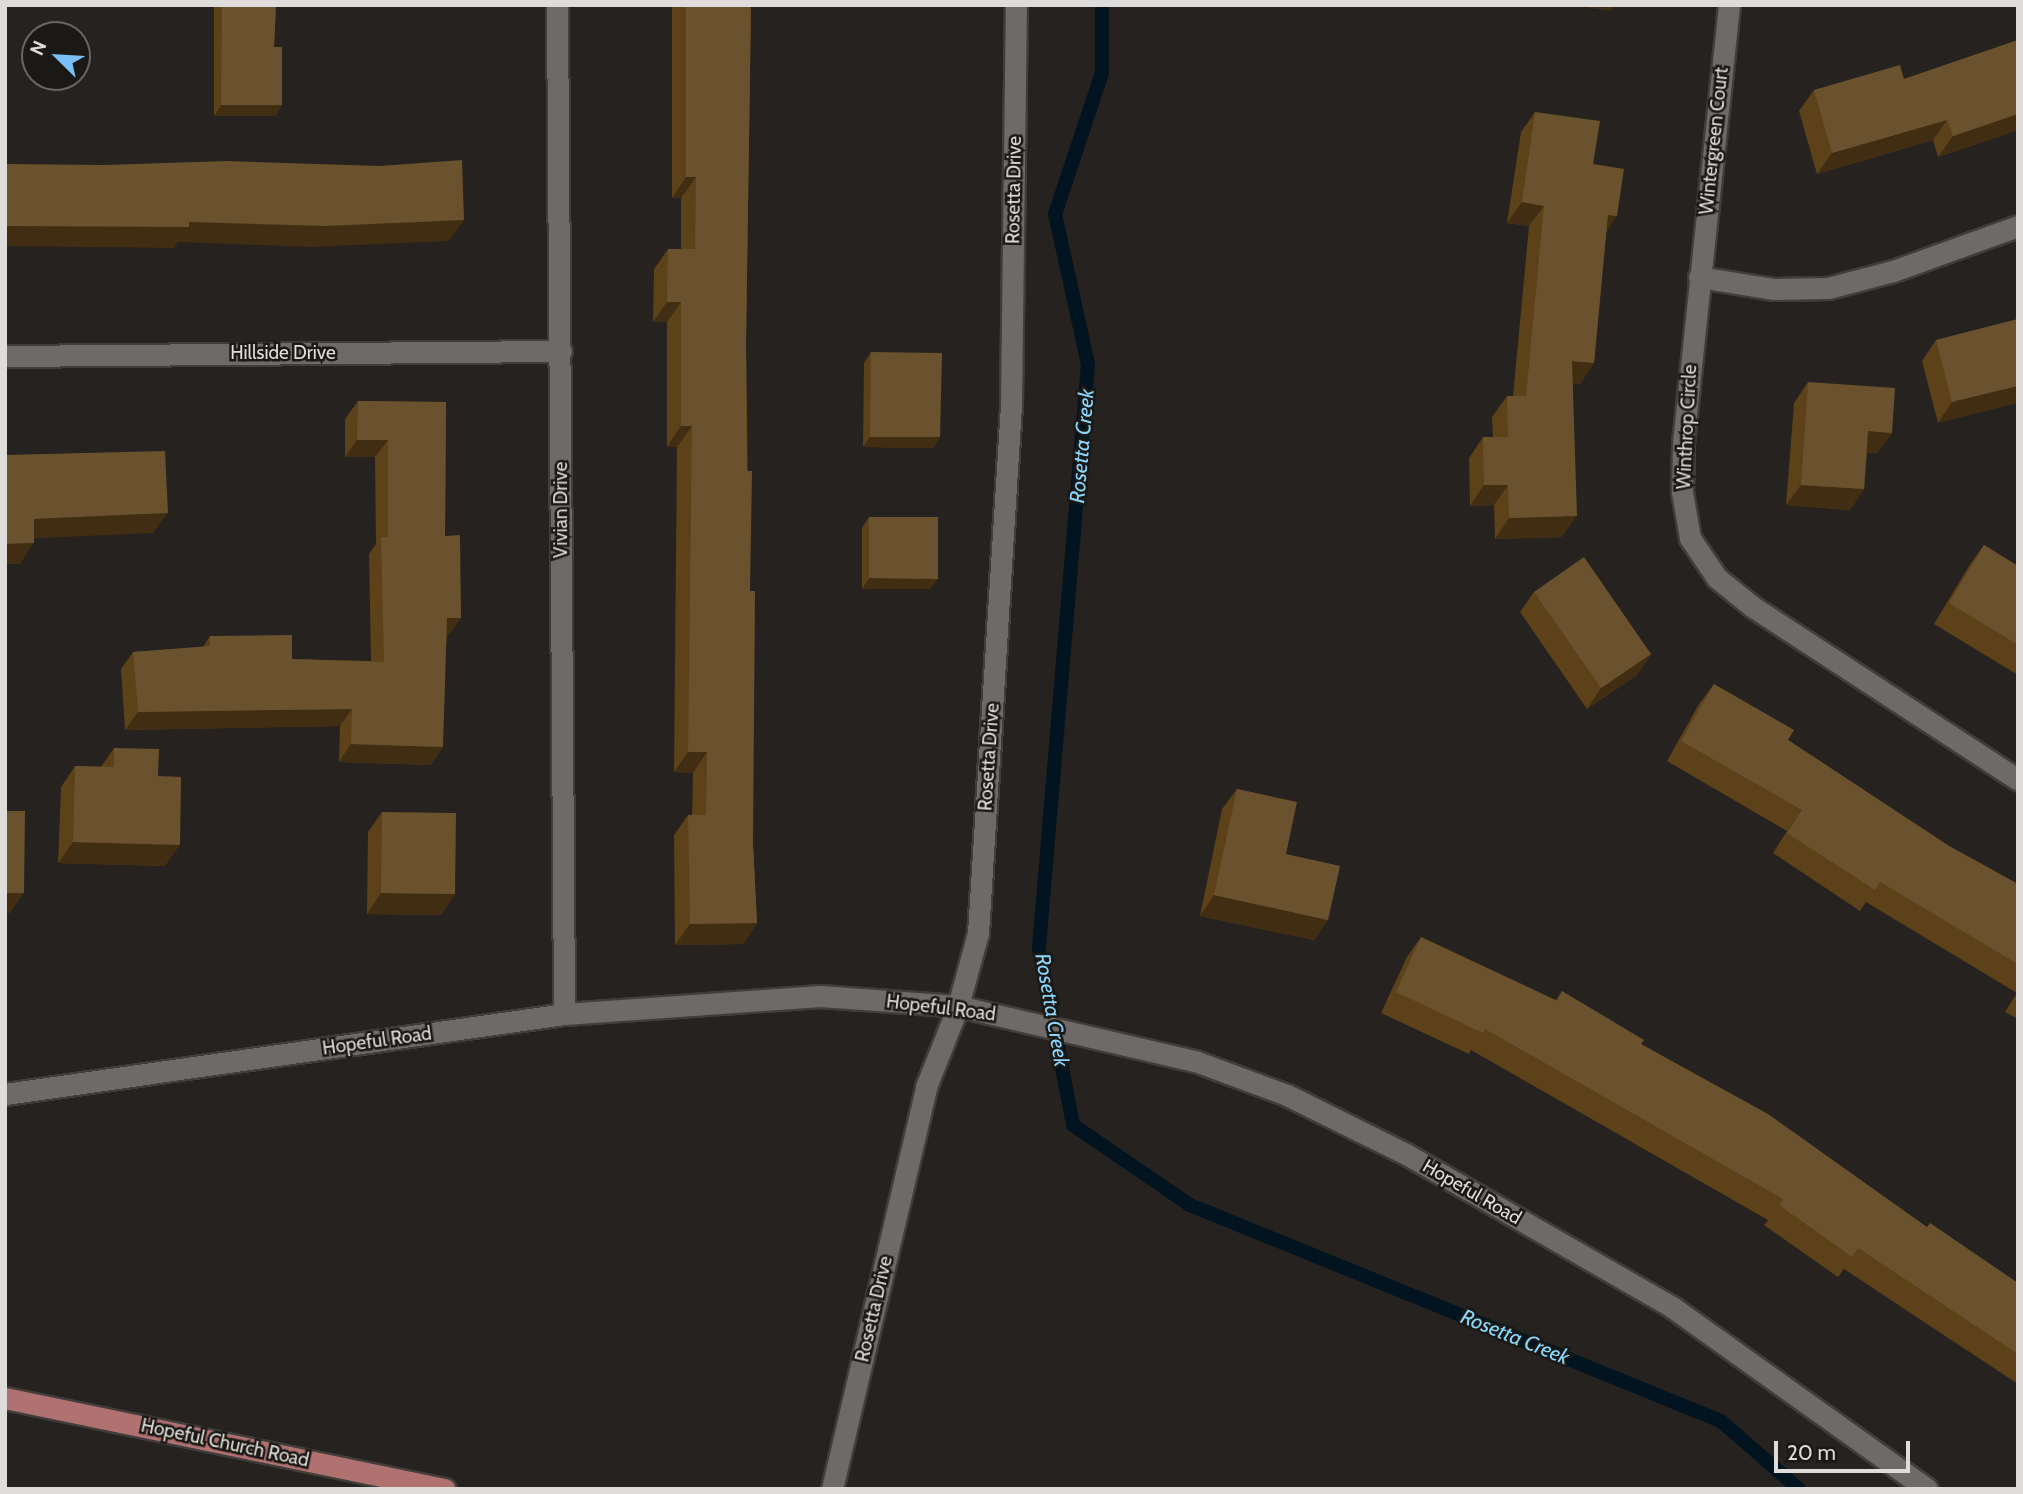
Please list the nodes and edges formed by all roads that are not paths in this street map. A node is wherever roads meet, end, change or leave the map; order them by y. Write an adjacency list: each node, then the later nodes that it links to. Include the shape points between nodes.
1 (557, 5): 6 (street, Vivian Drive)
2 (1016, 5): 9 (street, Rosetta Drive, via 1011,405 978,933)
3 (1729, 5): 5 (street, Wintergreen Court)
4 (2018, 226): 5 (street, via 1893,271 1828,288 1774,289)
5 (1699, 277): 8 (street, Winthrop Circle, via 1683,445 1682,492 1690,538 1717,578 1753,607)
6 (561, 351): 7 (street, Hillside Drive); 10 (street, Vivian Drive)
7 (5, 356)
8 (2018, 780)
9 (958, 1006): 10 (street, Hopeful Road, via 820,996); 14 (street, Rosetta Drive, via 926,1087); 15 (street, Hopeful Road, via 1195,1061 1287,1096 1406,1154 1672,1307)
10 (564, 1014): 11 (street, Hopeful Road)
11 (5, 1094)
12 (5, 1398): 13 (main road, Hopeful Church Road)
13 (445, 1489)
14 (832, 1489)
15 (1927, 1489)

